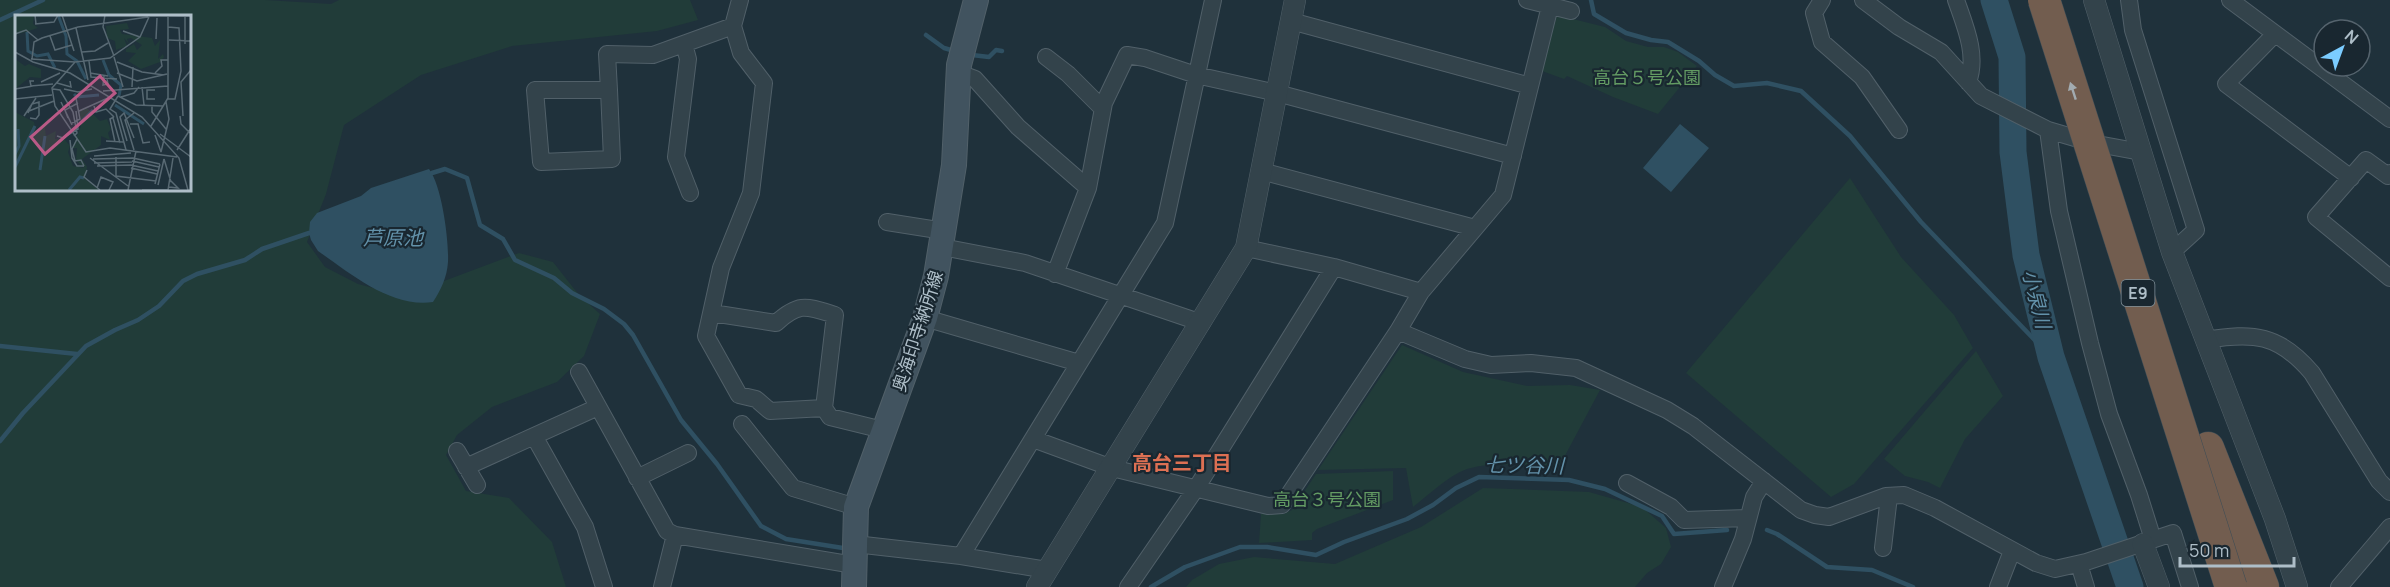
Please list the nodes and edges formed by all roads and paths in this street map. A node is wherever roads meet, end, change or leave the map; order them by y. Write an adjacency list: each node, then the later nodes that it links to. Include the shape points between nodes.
1 (740, 0): 17 (street)
2 (976, 0): 21 (main road, 奥海印寺納所線)
3 (1213, 0): 22 (street)
4 (1295, 0): 16 (street)
5 (1527, 0): 14 (street)
6 (1822, 0): 30 (street, via 1814,13 1822,42 1862,77)
7 (1863, 0): 23 (street, via 1941,52)
8 (1956, 0): 23 (street, via 1969,40 1973,69)
9 (2044, 0): 92 (highway, E9, one-way to 9, bridge)
10 (2067, 0): 61 (highway, E9)
11 (2094, 0): 31 (street)
12 (2129, 0): 42 (street, via 2133,30 2196,230)
13 (2230, 0): 18 (street)
14 (1551, 6): 15 (street); 24 (street)
15 (1571, 10)
16 (1291, 21): 24 (street); 26 (street)
17 (733, 26): 19 (street); 48 (street, via 741,53 764,83 752,193 721,268)
18 (2276, 34): 28 (street); 35 (street, via 2226,84)
19 (684, 44): 25 (street, via 653,55 607,54); 37 (street, via 688,59 676,157)
20 (1046, 57): 27 (street)
21 (959, 73): 36 (street, via 975,79 1018,127); 40 (main road, 奥海印寺納所線, via 954,165)
22 (1196, 75): 26 (street); 27 (street, via 1127,54); 47 (street, via 1165,223)
23 (1968, 82): 29 (street, via 1981,96)
24 (1530, 86): 32 (street)
25 (609, 90): 25 (street, via 612,159 541,162 535,90)
26 (1276, 93): 32 (street); 33 (street)
27 (1103, 109): 36 (street)
28 (2390, 119)
29 (2043, 127): 31 (street, via 2092,143); 77 (street, via 2090,344 2109,414 2139,495)
30 (1899, 130)
31 (2141, 152): 42 (street)
32 (1513, 156): 39 (street, via 1503,195)
33 (1262, 171): 39 (street); 41 (street)
34 (2390, 173): 35 (street, via 2388,176 2366,160)
35 (2351, 178): 45 (street, via 2316,217)
36 (1088, 188): 44 (street)
37 (690, 193)
38 (887, 222): 40 (street)
39 (1475, 228): 46 (street)
40 (943, 239): 44 (street); 49 (main road, 奥海印寺納所線)
41 (1246, 249): 43 (street); 50 (street)
42 (2172, 252): 52 (street)
43 (1334, 267): 46 (street); 70 (street)
44 (1055, 274): 47 (street)
45 (2390, 278)
46 (1421, 292): 51 (street)
47 (1121, 296): 50 (street); 53 (street)
48 (712, 313): 56 (street, via 706,336 739,395 756,399 770,411); 56 (street, via 776,322 790,310 809,306 835,315)
49 (925, 318): 53 (street); 58 (main road, 奥海印寺納所線)
50 (1202, 323): 65 (street)
51 (1398, 331): 67 (street, via 1465,359 1576,368 1694,426); 70 (street, via 1282,506)
52 (2206, 340): 71 (street, via 2255,336 2282,346 2298,358 2312,372); 95 (street)
53 (1079, 363): 60 (street)
54 (579, 372): 55 (street)
55 (598, 406): 59 (street); 66 (street)
56 (824, 408): 58 (street, via 830,417)
57 (742, 424): 73 (street, via 793,488)
58 (884, 430): 73 (main road, 奥海印寺納所線)
59 (534, 436): 64 (street); 84 (street, via 585,527)
60 (1033, 439): 65 (street); 80 (street)
61 (2208, 448): 93 (highway, E9); 94 (highway)
62 (457, 452): 64 (street)
63 (688, 453): 66 (street)
64 (466, 467): 69 (street)
65 (1112, 468): 70 (street); 83 (street)
66 (637, 478): 76 (street, via 667,531)
67 (1764, 481): 72 (street, via 1801,510 1830,517); 74 (street, via 1754,497)
68 (1627, 483): 74 (street, via 1671,507 1684,520)
69 (477, 484)
70 (1197, 487): 86 (street)
71 (2390, 492)
72 (1889, 496): 78 (street); 79 (street, via 1904,495 1935,508)
73 (856, 507): 82 (main road, 奥海印寺納所線)
74 (1746, 527): 87 (street)
75 (2390, 527): 96 (street)
76 (675, 535): 82 (street); 85 (street)
77 (2143, 540): 81 (street); 90 (street); 91 (street, via 2173,533)
78 (1883, 548)
79 (2012, 551): 81 (street, via 2055,569); 88 (street)
80 (961, 556): 82 (street); 83 (street)
81 (2083, 563): 89 (street)
82 (854, 565)
83 (1042, 579)
84 (604, 587)
85 (662, 587)
86 (1128, 587)
87 (1723, 587)
88 (1998, 587)
89 (2086, 587)
90 (2159, 587)
91 (2190, 587)
92 (2231, 587)
93 (2252, 587)
94 (2263, 587)
95 (2297, 587)
96 (2339, 587)

